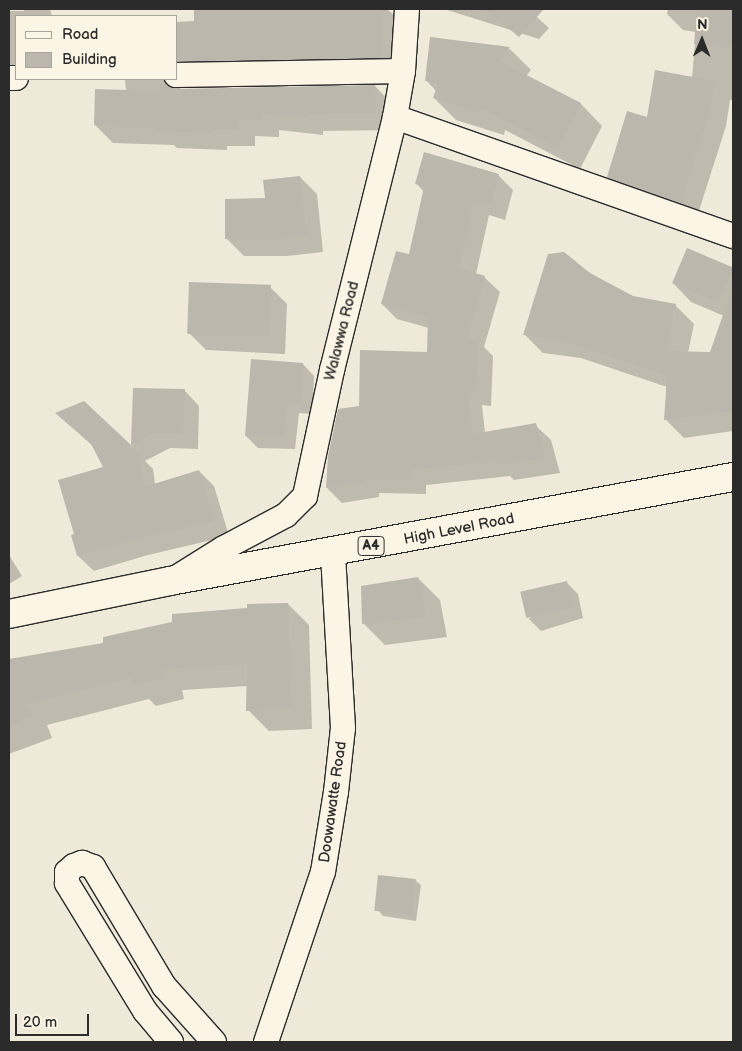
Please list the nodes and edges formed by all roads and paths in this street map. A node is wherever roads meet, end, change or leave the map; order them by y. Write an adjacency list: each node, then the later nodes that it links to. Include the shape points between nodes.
1 (407, 9): 2 (street, Walawwa Road)
2 (404, 71): 3 (street); 4 (street, Walawwa Road)
3 (178, 75)
4 (395, 117): 5 (street); 8 (street, Walawwa Road, via 332,370 306,496 286,515)
5 (733, 236)
6 (733, 477): 7 (highway, High Level Road / A4)
7 (333, 553): 8 (highway, High Level Road / A4); 12 (street, Doowawatte Road, via 343,728 336,792 323,872)
8 (170, 581): 9 (highway, High Level Road / A4)
9 (9, 614)
10 (171, 1042): 11 (street, via 145,1011 67,883 67,872 74,866 82,863 93,867 164,986)
11 (214, 1042)
12 (266, 1042)

